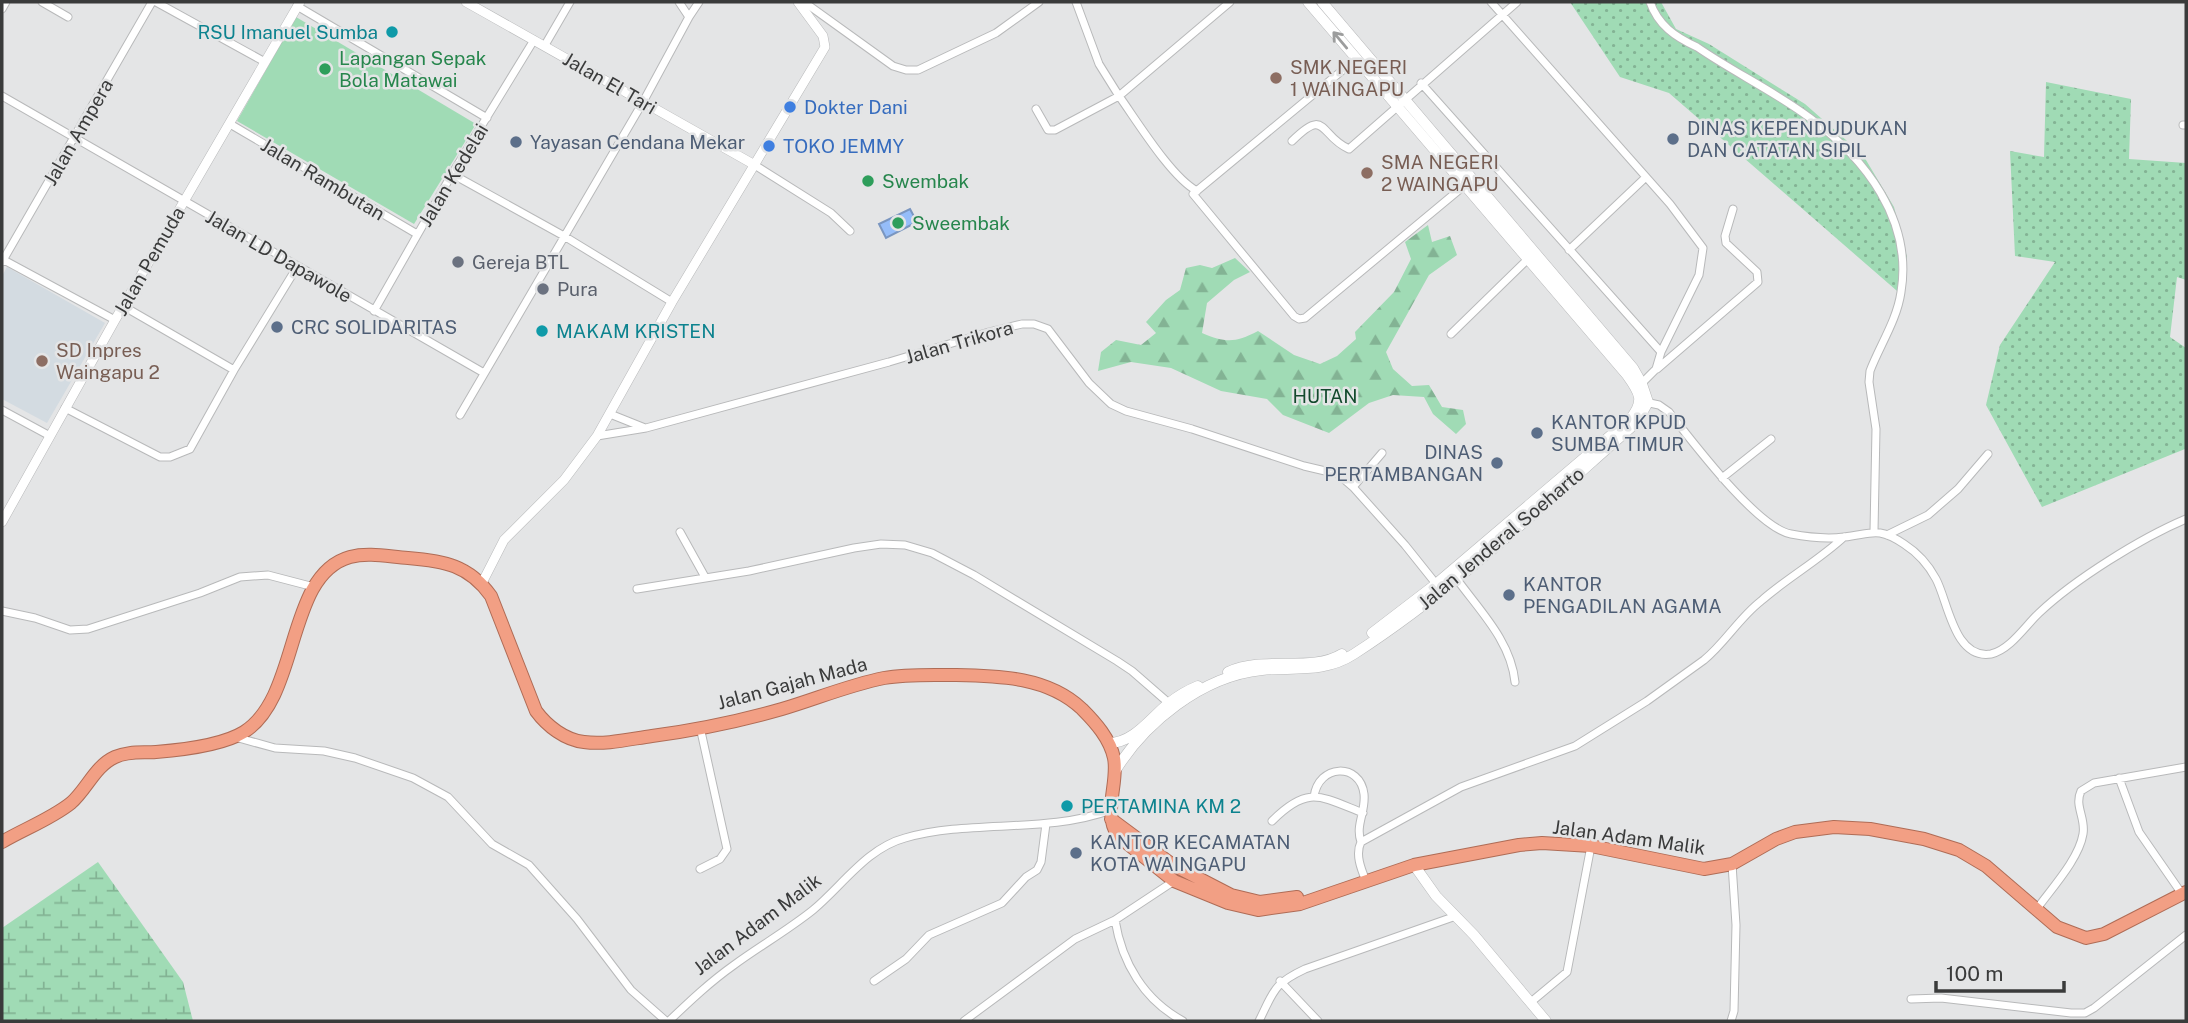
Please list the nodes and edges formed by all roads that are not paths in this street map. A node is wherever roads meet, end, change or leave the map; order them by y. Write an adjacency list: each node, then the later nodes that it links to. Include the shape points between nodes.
1 (6, 2): 19 (street)
2 (42, 2): 21 (street)
3 (154, 2): 26 (street); 35 (street, Jalan Ampera)
4 (466, 2): 23 (street, Jalan El Tari)
5 (570, 2): 24 (street)
6 (679, 2): 22 (street)
7 (699, 2): 22 (street)
8 (798, 2): 37 (street, via 823,36 825,47)
9 (804, 2): 10 (street, via 905,70 918,70 996,33)
10 (1039, 2)
11 (1076, 2): 29 (street, via 1099,64)
12 (1230, 2): 29 (street)
13 (1322, 2): 30 (main road)
14 (1491, 2): 20 (street)
15 (1517, 2): 20 (street)
16 (1650, 2): 77 (street, via 1663,25 1679,38 1823,128 1872,179 1892,212 1902,248 1903,278 1898,306 1870,371 1876,429)
17 (1310, 3): 25 (main road, one-way to 17)
18 (299, 4): 26 (street, Jalan Pemuda); 33 (street)
19 (2, 9)
20 (1502, 15): 27 (street); 39 (street)
21 (68, 17)
22 (690, 17): 31 (street)
23 (534, 40): 24 (street, Jalan El Tari); 33 (street, Jalan Kedelai)
24 (545, 45): 31 (street, Jalan El Tari)
25 (1356, 59): 30 (main road); 41 (street)
26 (265, 61): 34 (street, Jalan Pemuda)
27 (1422, 83): 30 (street); 47 (street)
28 (2, 96): 35 (street, Jalan LD Dapawole)
29 (1119, 96): 32 (street, via 1055,130 1048,130); 41 (street, via 1169,164)
30 (1400, 102): 36 (street, via 1349,149 1315,124); 40 (main road); 48 (main road)
31 (642, 103): 37 (street, Jalan El Tari); 46 (street)
32 (1037, 109)
33 (487, 118): 38 (street, Jalan Kedelai)
34 (230, 124): 42 (street, Jalan Pemuda); 45 (street, Jalan Rambutan)
35 (75, 138): 42 (street, Jalan LD Dapawole); 49 (street, Jalan Ampera)
36 (1292, 141)
37 (753, 164): 44 (street, via 831,213); 51 (street)
38 (452, 174): 45 (street, Jalan Kedelai); 46 (street)
39 (1646, 177): 47 (street); 56 (street, via 1704,252 1699,275)
40 (1465, 185): 41 (street, via 1305,318 1298,319 1193,196); 48 (main road)
41 (1197, 191)
42 (184, 201): 50 (street, Jalan LD Dapawole); 52 (street, Jalan Pemuda)
43 (1733, 209): 57 (street, via 1726,243 1758,272 1758,282)
44 (850, 231)
45 (417, 234): 53 (street, Jalan Kedelai)
46 (564, 236): 51 (street); 59 (street)
47 (1569, 250): 56 (street)
48 (1531, 256): 55 (street); 60 (main road, via 1633,368)
49 (2, 260): 54 (street)
50 (298, 267): 53 (street, Jalan LD Dapawole); 58 (street)
51 (672, 302): 64 (street)
52 (123, 306): 54 (street, Jalan Pemuda); 58 (street)
53 (374, 311): 59 (street, Jalan LD Dapawole)
54 (115, 320): 62 (street, Jalan Pemuda)
55 (1451, 334)
56 (1661, 352): 57 (street)
57 (1656, 369): 60 (street)
58 (234, 370): 62 (street, via 190,449 170,457 146,451)
59 (484, 373): 65 (street)
60 (1639, 386): 61 (main road)
61 (1644, 402): 72 (street, via 1669,412); 74 (main road, Jalan Jenderal Soeharto, via 1637,422)
62 (65, 408): 67 (street, Jalan Pemuda)
63 (2, 410): 67 (street)
64 (610, 414): 66 (street); 68 (street)
65 (460, 415)
66 (646, 428): 68 (street, Jalan Trikora); 73 (street, Jalan Trikora, via 933,345 1034,324 1048,330 1111,404 1338,474)
67 (50, 436): 76 (street, Jalan Pemuda)
68 (597, 436): 83 (street, via 564,480 504,540)
69 (1771, 439): 72 (street)
70 (1382, 453): 73 (street)
71 (1988, 454): 79 (street, via 1928,515)
72 (1722, 478): 80 (street, via 1777,529 1793,535)
73 (1353, 487): 85 (street, Jalan Trikora)
74 (1537, 503): 82 (main road, Jalan Jenderal Soeharto); 85 (main road, Jalan Jenderal Soeharto)
75 (2186, 519): 79 (street, via 2106,563 1991,654 1967,646 1958,636 1925,562)
76 (2, 522)
77 (1874, 531): 79 (street); 80 (street)
78 (680, 532): 81 (street)
79 (1887, 535)
80 (1844, 537): 102 (street, via 1761,600 1704,660 1647,701 1557,754 1461,787)
81 (705, 577): 86 (street); 89 (street, via 854,548 914,547 1001,590 1117,661)
82 (1456, 578): 85 (main road, Jalan Jenderal Soeharto); 88 (street, via 1510,655)
83 (482, 583): 84 (highway, via 448,564 362,555 332,566); 90 (highway, Jalan Gajah Mada, via 536,711 550,726 571,739 598,742)
84 (314, 587): 87 (street, via 268,575 240,576 88,629 70,630); 91 (highway, via 270,703 246,732)
85 (1438, 588): 89 (main road, Jalan Jenderal Soeharto, via 1341,662 1321,668 1237,674)
86 (636, 589)
87 (2, 611)
88 (1514, 682)
89 (1171, 706): 92 (main road, Jalan Jenderal Soeharto, via 1124,740); 94 (main road, Jalan Jenderal Soeharto)
90 (700, 727): 92 (highway, Jalan Gajah Mada, via 886,678 993,676 1058,692 1088,715); 106 (street, via 727,849 720,859)
91 (234, 737): 101 (highway, via 110,759 70,803); 118 (street, via 275,748 355,758 413,778 449,797 492,844 529,865 623,980)
92 (1109, 743): 94 (highway, Jalan Gajah Mada)
93 (2186, 767): 95 (street)
94 (1114, 773): 98 (highway, Jalan Gajah Mada)
95 (2119, 778): 109 (street, via 2139,832); 110 (street, via 2081,791 2083,838)
96 (1314, 797): 97 (street); 97 (street, via 1319,782 1340,770 1361,786); 99 (street, via 1291,802)
97 (1363, 813): 102 (street, via 1358,829)
98 (1111, 815): 100 (street, Jalan Adam Malik); 107 (highway, Jalan Adam Malik, via 1118,836); 108 (highway, Jalan Adam Malik, via 1173,865 1240,899 1283,900)
99 (1272, 821)
100 (1046, 824): 114 (street, via 1037,870 1002,903 929,935 906,959); 118 (street, Jalan Adam Malik, via 926,834 885,846 813,909 704,988)
101 (2, 842)
102 (1361, 842): 108 (street)
103 (1591, 846): 104 (highway, Jalan Adam Malik, via 1704,869); 105 (highway, Jalan Adam Malik, via 1519,845); 117 (street, via 1567,972)
104 (1732, 864): 110 (highway, Jalan Adam Malik, via 1795,832 1870,829 1959,850 1986,866); 124 (street, via 1736,925)
105 (1414, 865): 108 (highway, Jalan Adam Malik); 111 (main road)
106 (700, 869)
107 (1174, 881): 108 (highway, Jalan Adam Malik, via 1258,911 1300,904); 112 (street)
108 (1361, 882)
109 (2184, 893): 110 (highway, Jalan Adam Malik, via 2104,934 2085,938 2065,931)
110 (2036, 910)
111 (1455, 916): 115 (street); 117 (main road)
112 (1115, 920): 119 (street, via 1075,939); 120 (street, via 1140,987 1157,1005)
113 (2186, 935): 116 (street, via 2085,1013)
114 (874, 981)
115 (1280, 981): 121 (street); 122 (street)
116 (1911, 999)
117 (1531, 1002): 123 (main road)
118 (668, 1021)
119 (966, 1021)
120 (1183, 1021)
121 (1259, 1021)
122 (1318, 1021)
123 (1546, 1021)
124 (1731, 1021)

